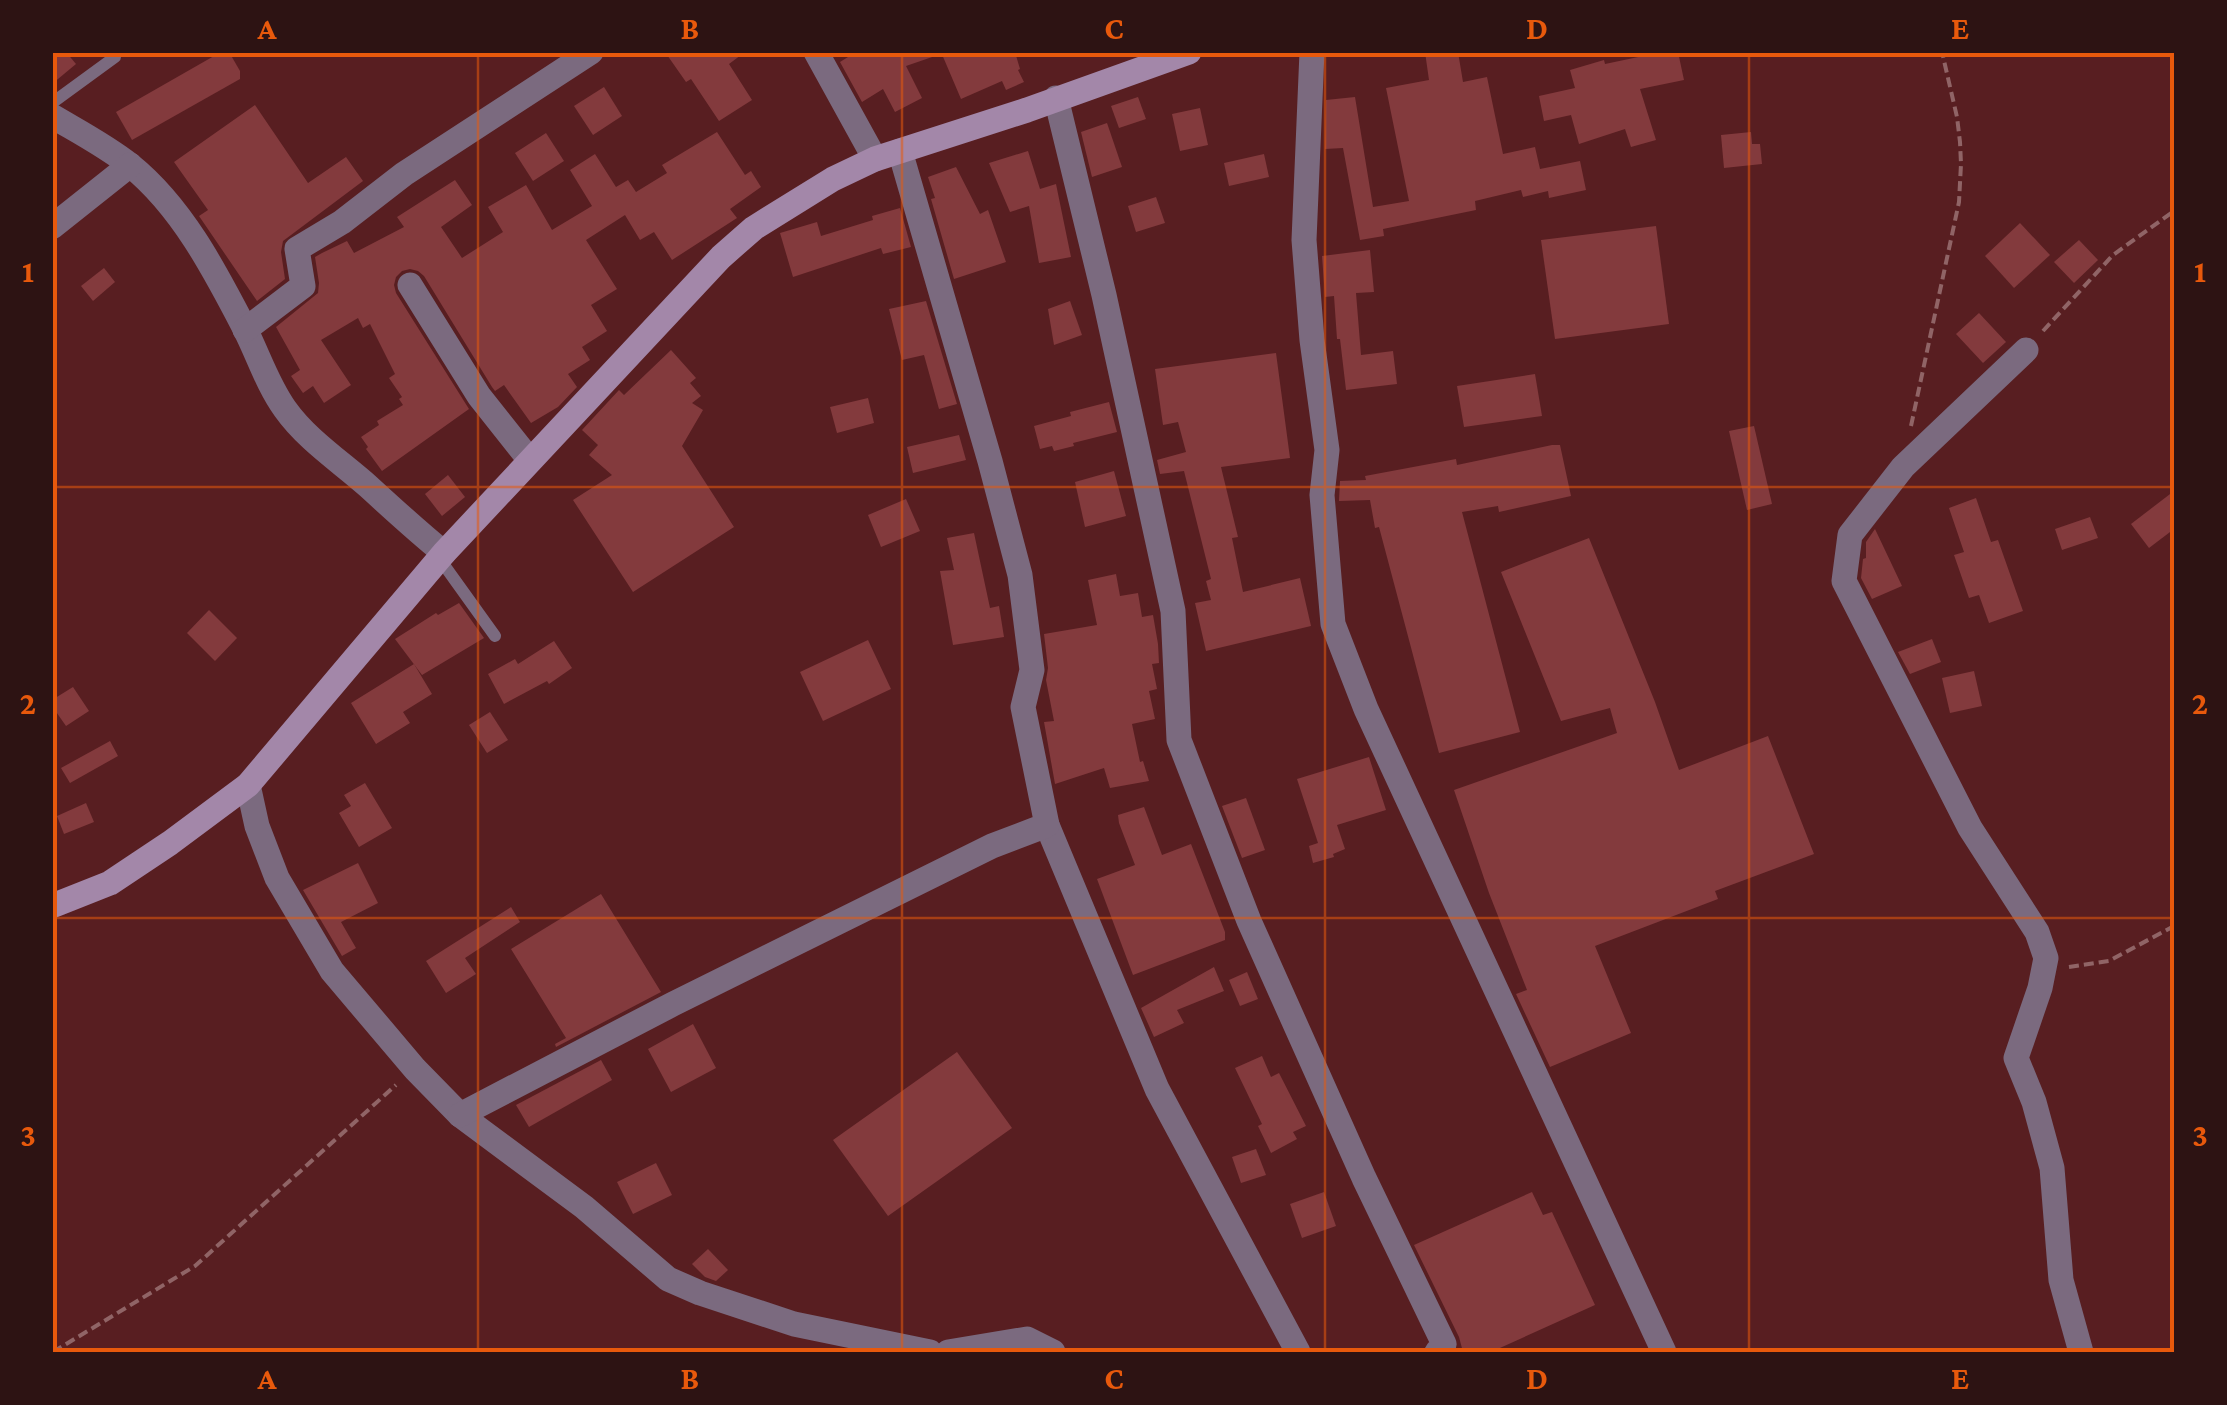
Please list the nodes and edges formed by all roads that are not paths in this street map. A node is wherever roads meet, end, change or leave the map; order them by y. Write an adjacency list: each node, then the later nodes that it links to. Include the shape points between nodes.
1 (115, 52): 7 (lane)
2 (592, 52): 13 (street, via 297,249 303,286)
3 (816, 52): 9 (street)
4 (1188, 52): 6 (street)
5 (1312, 52): 27 (street, via 1304,240 1327,450 1322,495 1332,624)
6 (1056, 98): 9 (street); 26 (street, via 1173,611 1179,740 1248,921 1444,1344)
7 (52, 104)
8 (52, 116): 10 (street)
9 (888, 155): 15 (street, via 833,179 743,237); 19 (street, via 990,461 1020,575 1032,670 1023,708)
10 (130, 165): 11 (street); 13 (street, via 178,216)
11 (52, 228)
12 (410, 285): 15 (street, via 479,396)
13 (245, 330): 16 (street, via 286,411)
14 (2026, 350): 28 (street, via 1904,467 1850,535 1844,581 1970,828 2037,932 2046,958 2016,1058 2052,1168 2061,1280)
15 (529, 459): 16 (street)
16 (441, 556): 17 (lane); 18 (street)
17 (495, 636)
18 (248, 785): 20 (street, via 110,882); 21 (street, via 277,878 332,971)
19 (1047, 824): 21 (street, via 672,1004); 25 (street, via 1156,1090)
20 (52, 906)
21 (460, 1115): 22 (street, via 668,1279 794,1324)
22 (930, 1352)
23 (948, 1352): 24 (street, via 1027,1339)
24 (1053, 1352)
25 (1298, 1352)
26 (1437, 1352)
27 (1664, 1352)
28 (2082, 1352)

